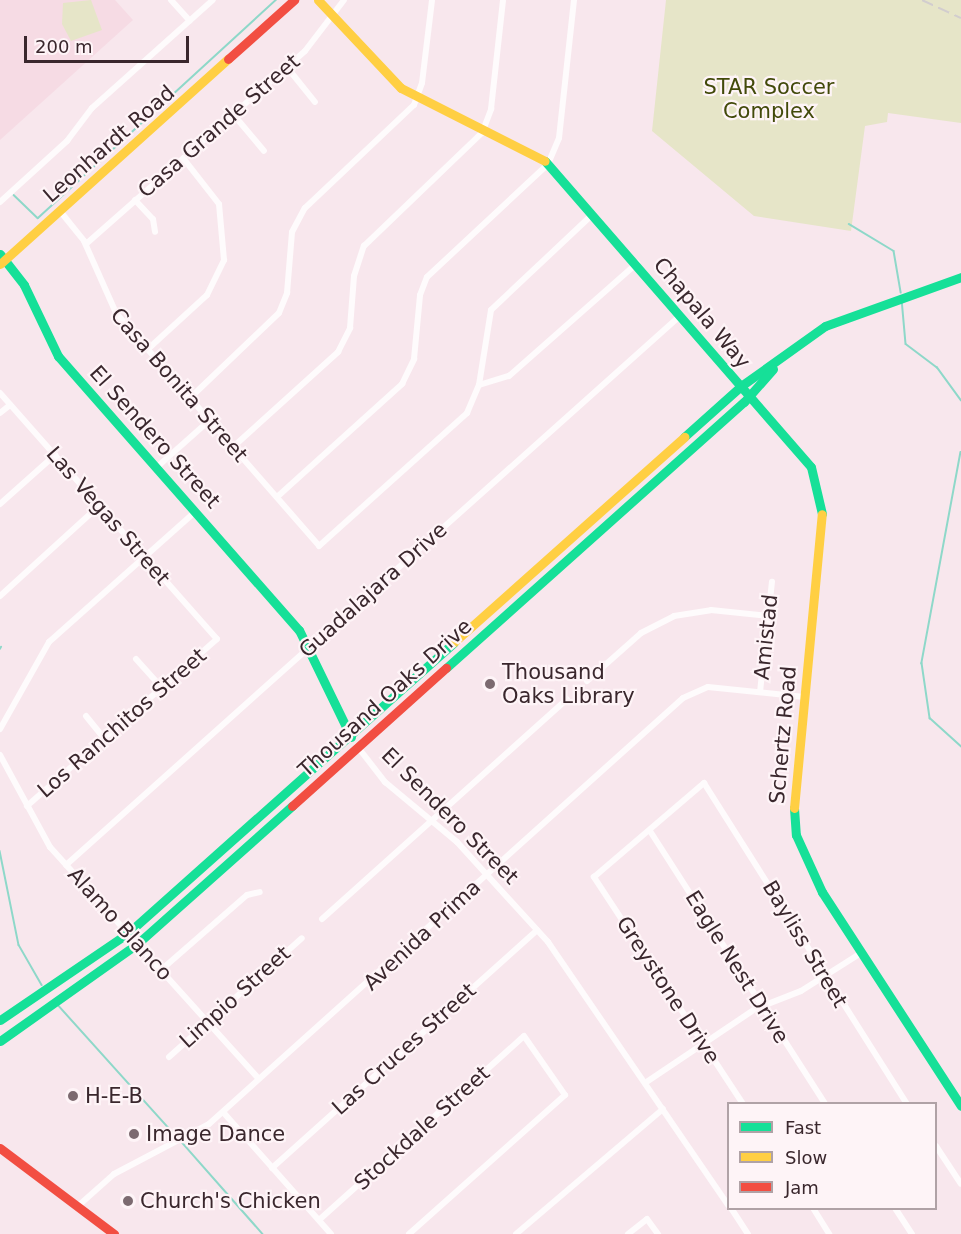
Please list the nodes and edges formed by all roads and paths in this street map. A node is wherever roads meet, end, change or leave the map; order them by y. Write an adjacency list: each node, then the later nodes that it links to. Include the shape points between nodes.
1 (171, 0): 10 (street)
2 (213, 0): 10 (street)
3 (294, 0): 21 (main road, Leonhardt Road)
4 (318, 0): 9 (main road, Chapala Way)
5 (344, 0): 9 (street, Casa Grande Street)
6 (432, 0): 12 (street)
7 (503, 0): 15 (street)
8 (574, 0): 18 (street, via 559,138)
9 (333, 17): 11 (street, Casa Grande Street); 12 (main road, Chapala Way, via 390,80)
10 (189, 21): 20 (street, via 92,108 67,141)
11 (286, 66): 13 (street); 14 (street, Casa Grande Street)
12 (418, 97): 15 (main road, Chapala Way); 35 (street, via 396,126 305,208 292,232 287,293 279,313)
13 (315, 102)
14 (233, 114): 16 (street); 17 (street, Casa Grande Street)
15 (485, 125): 18 (main road, Chapala Way, via 525,143); 39 (street, via 465,152 364,246 354,276 350,328 338,352)
16 (264, 151)
17 (183, 158): 19 (street, Casa Grande Street); 29 (street, via 219,204 224,260 207,295)
18 (548, 164): 22 (main road, Chapala Way); 42 (street, via 427,277 420,295 414,359 402,384)
19 (135, 200): 23 (street, via 153,219); 24 (street, Casa Grande Street)
20 (0, 202)
21 (60, 211): 24 (street, Casa Bonita Street); 25 (main road, Leonhardt Road)
22 (593, 214): 26 (main road, Chapala Way); 31 (street, via 495,304 484,328)
23 (155, 232)
24 (86, 244): 29 (street, Casa Bonita Street, via 110,304)
25 (2, 259): 41 (main road, El Sendero Street, via 28,293 58,356)
26 (637, 263): 28 (main road, Chapala Way); 31 (street, via 509,376)
27 (961, 277): 30 (main road, Thousand Oaks Drive, via 870,305 825,326)
28 (681, 315): 32 (main road, Chapala Way); 51 (street, Guadalajara Drive)
29 (148, 349): 35 (street, Casa Bonita Street)
30 (778, 362): 32 (main road, Thousand Oaks Drive); 34 (main road, Thousand Oaks Drive)
31 (479, 384): 42 (street, Casa Bonita Street, via 462,419 319,546)
32 (741, 386): 34 (main road, Schertz Road); 60 (main road, Thousand Oaks Drive)
33 (0, 393): 36 (street, Las Vegas Street)
34 (750, 396): 56 (main road, Schertz Road, via 804,457 823,502); 62 (main road, Thousand Oaks Drive)
35 (190, 398): 38 (street, Casa Bonita Street)
36 (10, 405): 37 (street); 40 (street, Las Vegas Street)
37 (0, 413)
38 (210, 420): 39 (street, Casa Bonita Street); 41 (street)
39 (233, 447): 42 (street, Casa Bonita Street)
40 (55, 455): 43 (street); 44 (street, Las Vegas Street)
41 (157, 467): 45 (main road, El Sendero Street)
42 (276, 497)
43 (0, 504)
44 (99, 506): 46 (street, Las Vegas Street); 48 (street)
45 (196, 511): 46 (street); 51 (main road, El Sendero Street)
46 (144, 558): 50 (street, Las Vegas Street); 59 (street, via 41,651)
47 (772, 582): 49 (street, Amistad)
48 (0, 596)
49 (768, 616): 53 (street, via 711,610 674,616 641,633); 55 (street, Amistad)
50 (217, 639): 54 (street, Los Ranchitos Street)
51 (309, 647): 60 (main road, El Sendero Street); 67 (street, Guadalajara Drive)
52 (136, 659): 54 (street)
53 (587, 681)
54 (162, 688): 61 (street, Los Ranchitos Street)
55 (760, 692): 56 (street, Avenida Prima); 68 (street, Avenida Prima, via 708,687 683,698)
56 (804, 697): 75 (main road, Schertz Road, via 793,799 796,836 808,870)
57 (567, 699): 65 (street)
58 (86, 716): 61 (street)
59 (0, 729)
60 (349, 734): 62 (main road, El Sendero Street); 72 (main road, Thousand Oaks Drive)
61 (104, 738): 64 (street, Los Ranchitos Street)
62 (357, 746): 65 (street, El Sendero Street, via 385,782); 74 (main road, Thousand Oaks Drive)
63 (0, 755): 64 (street, Alamo Blanco)
64 (27, 806): 67 (street, Alamo Blanco)
65 (433, 820): 68 (street, El Sendero Street); 70 (street)
66 (650, 831): 77 (street, Bayliss Street, via 704,783); 78 (street, Eagle Nest Drive); 82 (street, Greystone Drive, via 594,877)
67 (66, 865): 72 (street, Alamo Blanco)
68 (487, 875): 71 (street, El Sendero Street); 84 (street, Avenida Prima)
69 (260, 892): 76 (street, via 247,895)
70 (322, 919)
71 (537, 930): 85 (street, El Sendero Street); 94 (street, Las Cruces Street)
72 (128, 933): 74 (street, Alamo Blanco); 79 (main road, Thousand Oaks Drive, via 86,967)
73 (302, 938): 80 (street, Limpio Street)
74 (137, 945): 76 (street, Alamo Blanco); 81 (main road, Thousand Oaks Drive)
75 (861, 953): 77 (street); 89 (main road, Schertz Road)
76 (161, 970): 80 (street, Alamo Blanco)
77 (824, 977): 78 (street); 88 (street, Bayliss Street)
78 (760, 1006): 82 (street); 87 (street, Eagle Nest Drive)
79 (0, 1020)
80 (207, 1022): 83 (street, Limpio Street); 84 (street, Alamo Blanco)
81 (0, 1041)
82 (704, 1043): 85 (street); 86 (street, Greystone Drive)
83 (169, 1057)
84 (259, 1079): 91 (street, Avenida Prima)
85 (645, 1083): 90 (street, El Sendero Street)
86 (742, 1102)
87 (824, 1102)
88 (906, 1102)
89 (961, 1106)
90 (663, 1109): 96 (street, El Sendero Street); 105 (street)
91 (223, 1112): 94 (street); 97 (street, Avenida Prima, via 114,1174)
92 (0, 1148): 97 (main road)
93 (937, 1148): 95 (street)
94 (272, 1168): 101 (street)
95 (961, 1184)
96 (727, 1203)
97 (78, 1206): 102 (main road)
98 (732, 1210): 108 (street, El Sendero Street)
99 (814, 1210): 109 (street)
100 (896, 1210): 110 (street)
101 (319, 1220): 103 (street); 104 (street, Stockdale Street, via 524,1036 565,1095)
102 (114, 1234)
103 (331, 1234)
104 (409, 1234)
105 (516, 1234)
106 (628, 1234): 107 (street, via 647,1219)
107 (658, 1234)
108 (748, 1234)
109 (829, 1234)
110 (912, 1234)

